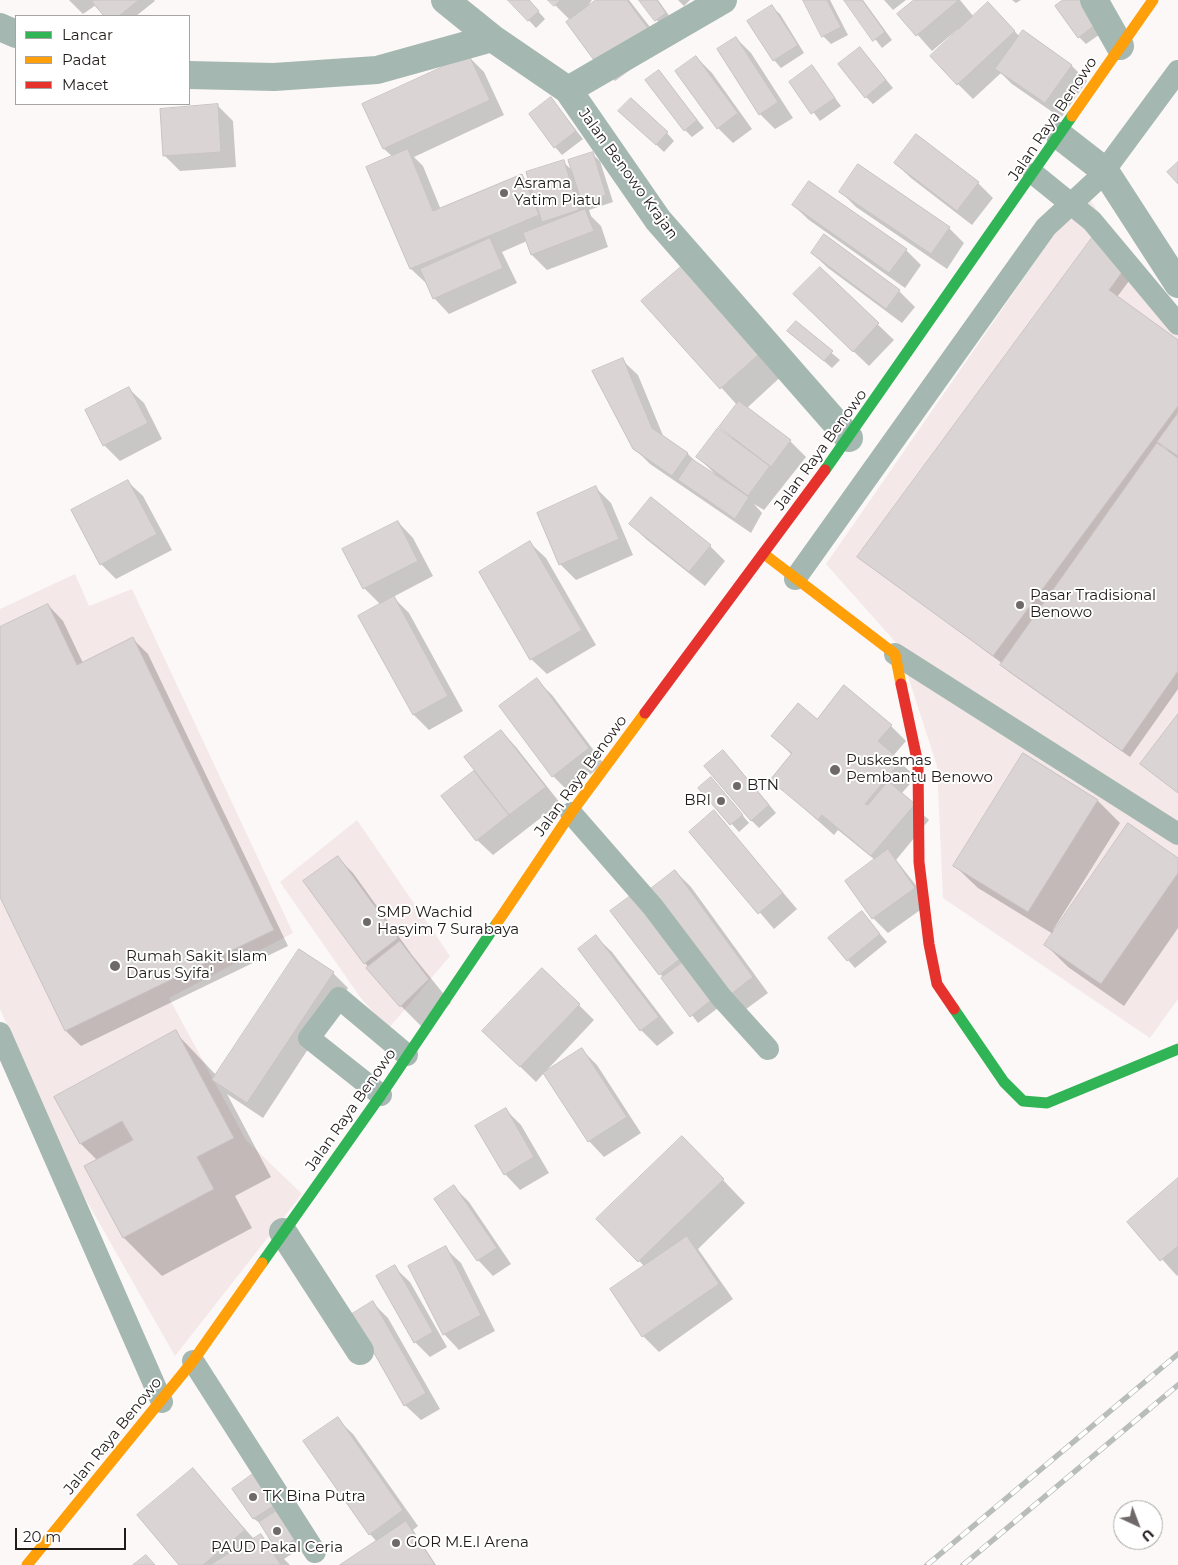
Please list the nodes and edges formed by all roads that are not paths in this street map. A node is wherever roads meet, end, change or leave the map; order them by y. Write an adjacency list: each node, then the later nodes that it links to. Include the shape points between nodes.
1 (723, 0): 11 (street)
2 (1094, 0): 8 (street)
3 (1153, 0): 8 (main road, Jalan Raya Benowo)
4 (447, 1): 7 (street, Jalan Benowo Krajan)
5 (0, 27): 6 (street)
6 (15, 34)
7 (492, 38): 10 (street, via 377,70 274,77); 11 (street, Jalan Benowo Krajan)
8 (1120, 46): 12 (main road, Jalan Raya Benowo)
9 (1178, 71): 14 (lane)
10 (190, 75)
11 (568, 90): 18 (street, Jalan Benowo Krajan, via 658,220)
12 (1060, 136): 13 (main road, Jalan Raya Benowo); 14 (street)
13 (1034, 174): 15 (lane); 18 (main road, Jalan Raya Benowo)
14 (1102, 175): 15 (lane); 16 (street)
15 (1075, 199): 17 (lane); 20 (lane, via 1046,228)
16 (1178, 284)
17 (1178, 324)
18 (849, 438): 19 (main road, Jalan Raya Benowo)
19 (764, 554): 20 (main road); 22 (main road, Jalan Raya Benowo)
20 (795, 579): 21 (main road)
21 (895, 654): 23 (lane); 26 (main road, via 918,764 919,862 937,984 1004,1082 1023,1101 1047,1103)
22 (571, 813): 25 (lane, via 653,907 721,997); 27 (main road, Jalan Raya Benowo)
23 (1178, 834)
24 (0, 1033): 32 (lane)
25 (768, 1049)
26 (1178, 1049)
27 (407, 1055): 28 (main road, Jalan Raya Benowo); 28 (lane, via 339,998 309,1038)
28 (381, 1095): 29 (main road, Jalan Raya Benowo)
29 (283, 1232): 30 (street); 31 (main road, Jalan Raya Benowo)
30 (360, 1351)
31 (193, 1361): 32 (main road, Jalan Raya Benowo); 33 (lane)
32 (162, 1402): 34 (main road, Jalan Raya Benowo)
33 (315, 1552)
34 (27, 1565)

